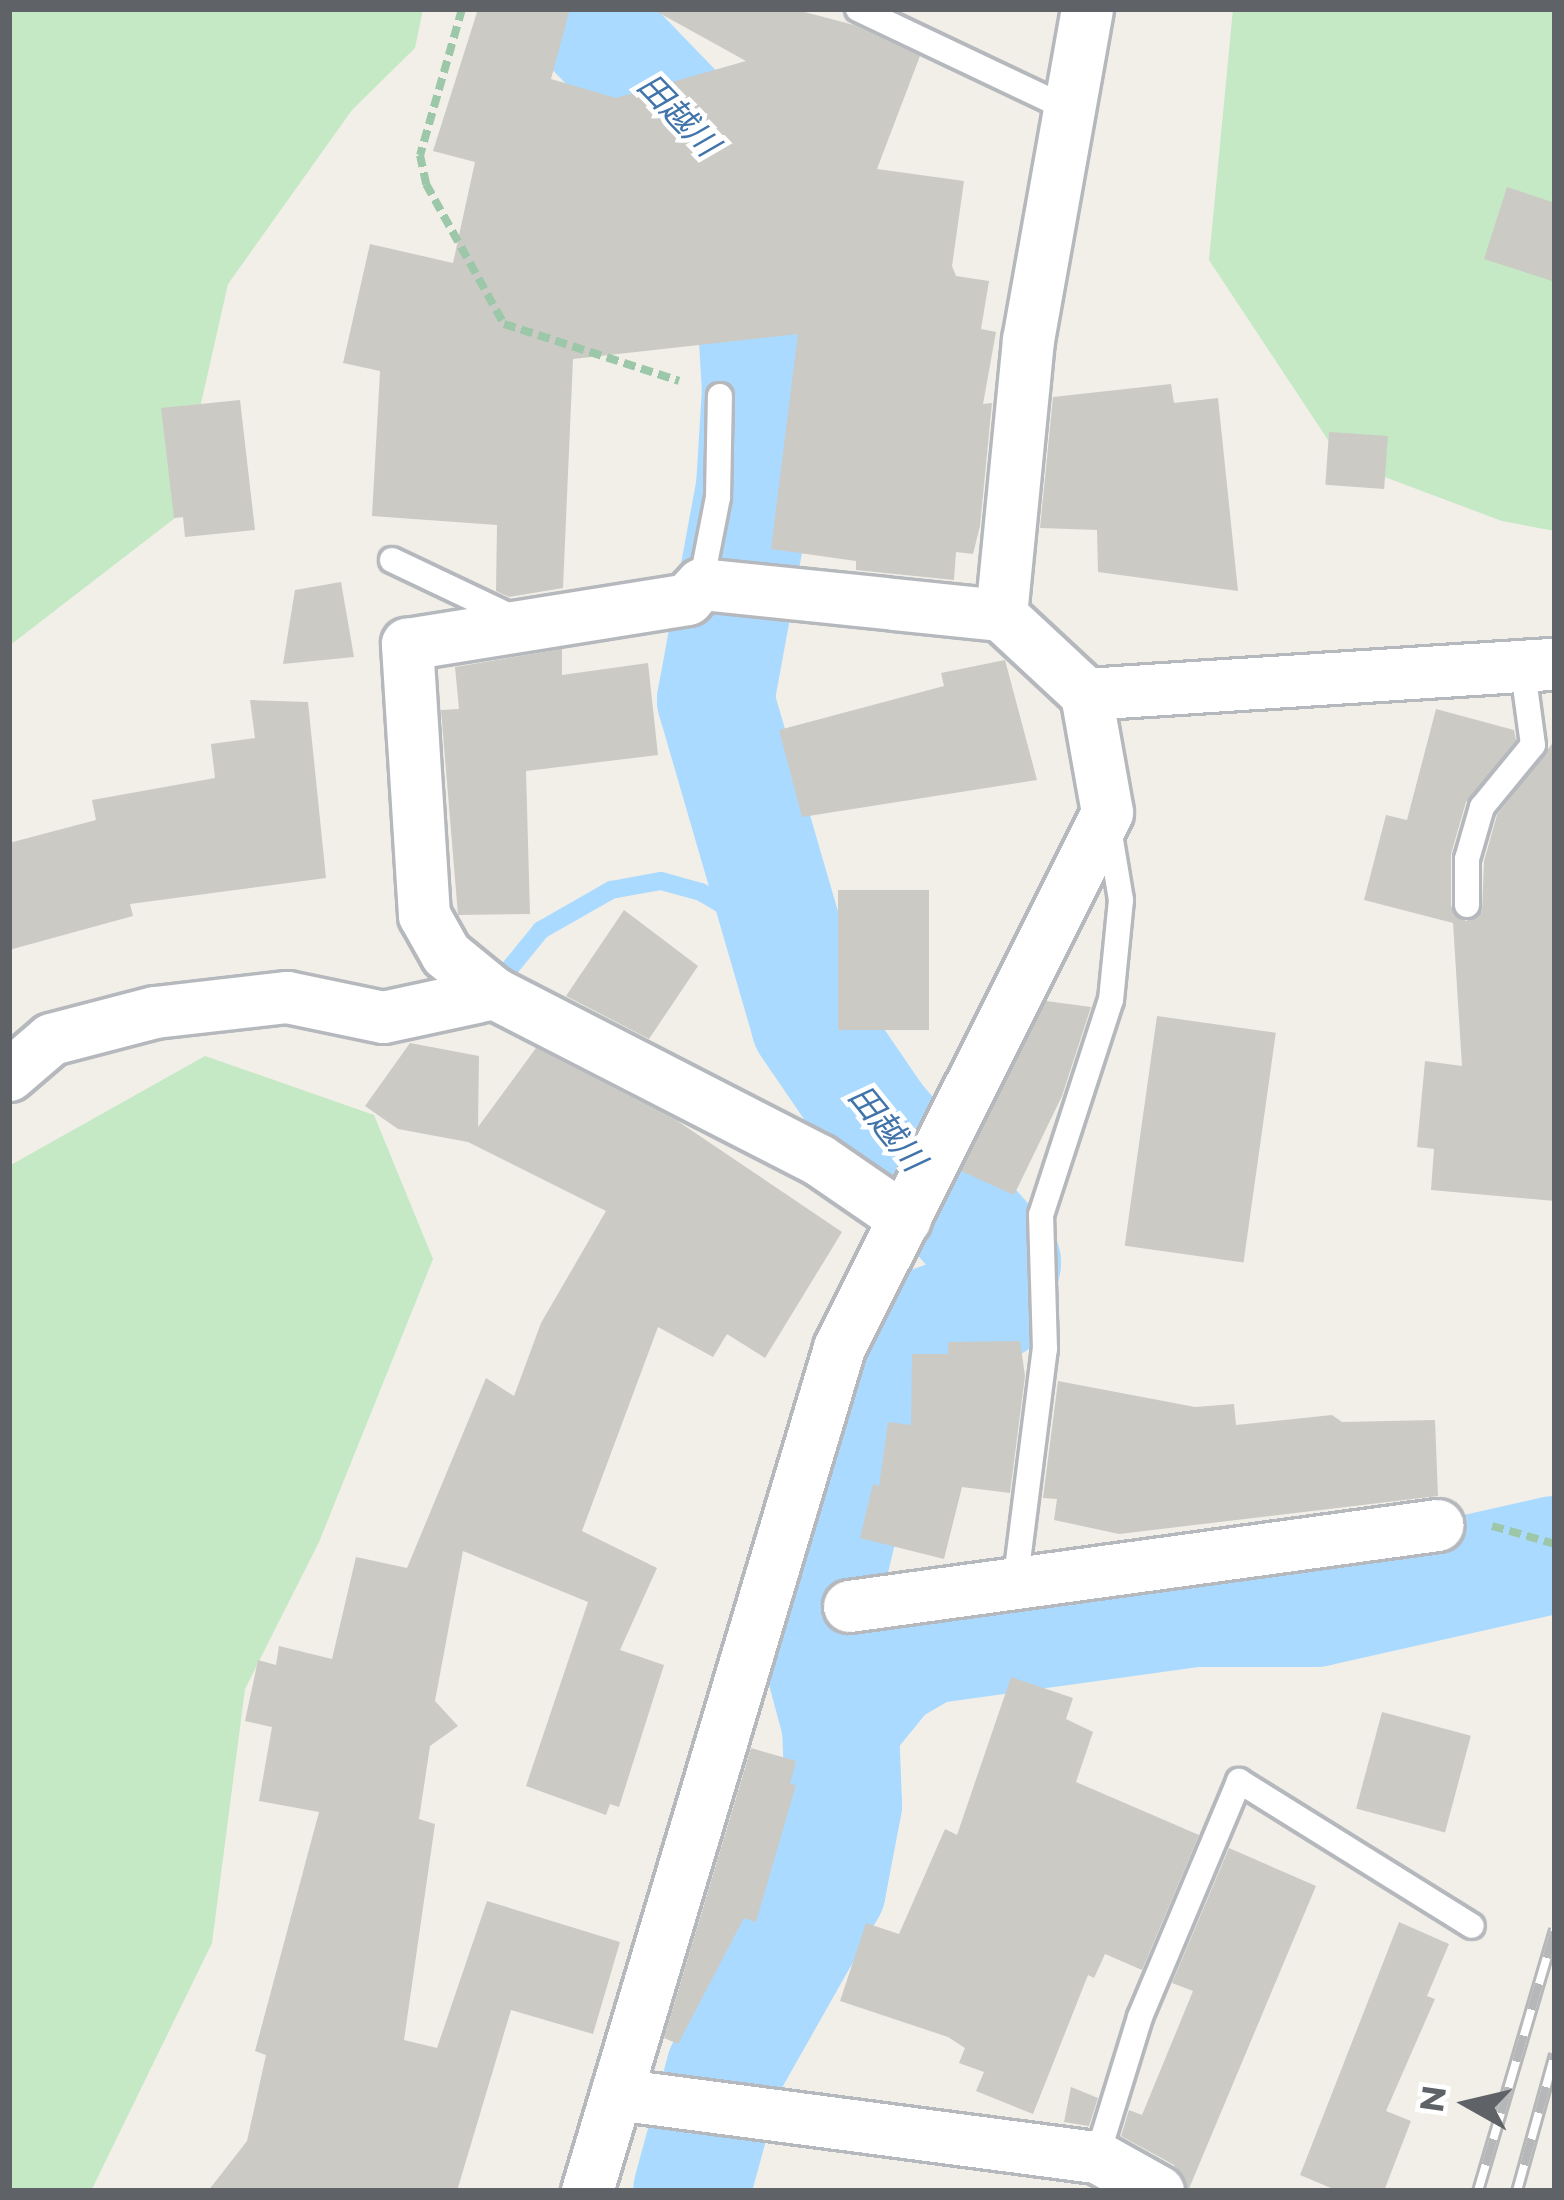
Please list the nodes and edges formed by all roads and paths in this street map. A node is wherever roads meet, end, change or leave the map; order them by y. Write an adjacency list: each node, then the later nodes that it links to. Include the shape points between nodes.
1 (462, 9): 5 (path, via 420,155 426,184 504,324)
2 (859, 9): 4 (lane)
3 (1087, 9): 4 (street)
4 (1069, 110): 8 (street, via 1028,340)
5 (720, 396): 7 (lane, via 718,497)
6 (392, 560): 9 (lane)
7 (705, 584): 8 (street); 9 (street, via 687,599)
8 (1001, 615): 11 (street)
9 (538, 628): 14 (street, via 407,644 424,914 446,954)
10 (1538, 664): 11 (street); 13 (lane, via 1533,745 1482,807 1468,859)
11 (1087, 694): 12 (street)
12 (1107, 812): 16 (street); 19 (lane, via 1121,900 1112,1000 1041,1215 1045,1349)
13 (1468, 905)
14 (494, 993): 15 (street, via 383,1017 287,997 155,1012 51,1039); 16 (street)
15 (9, 1075)
16 (908, 1211): 22 (street, via 839,1348)
17 (1460, 1524): 18 (path); 19 (street)
18 (1555, 1544)
19 (1015, 1585): 20 (street)
20 (849, 1606)
21 (1472, 1926): 23 (lane, via 1240,1781 1140,2017)
22 (640, 2098): 23 (street); 24 (street)
23 (1097, 2157): 25 (street)
24 (587, 2191)
25 (1158, 2191)

